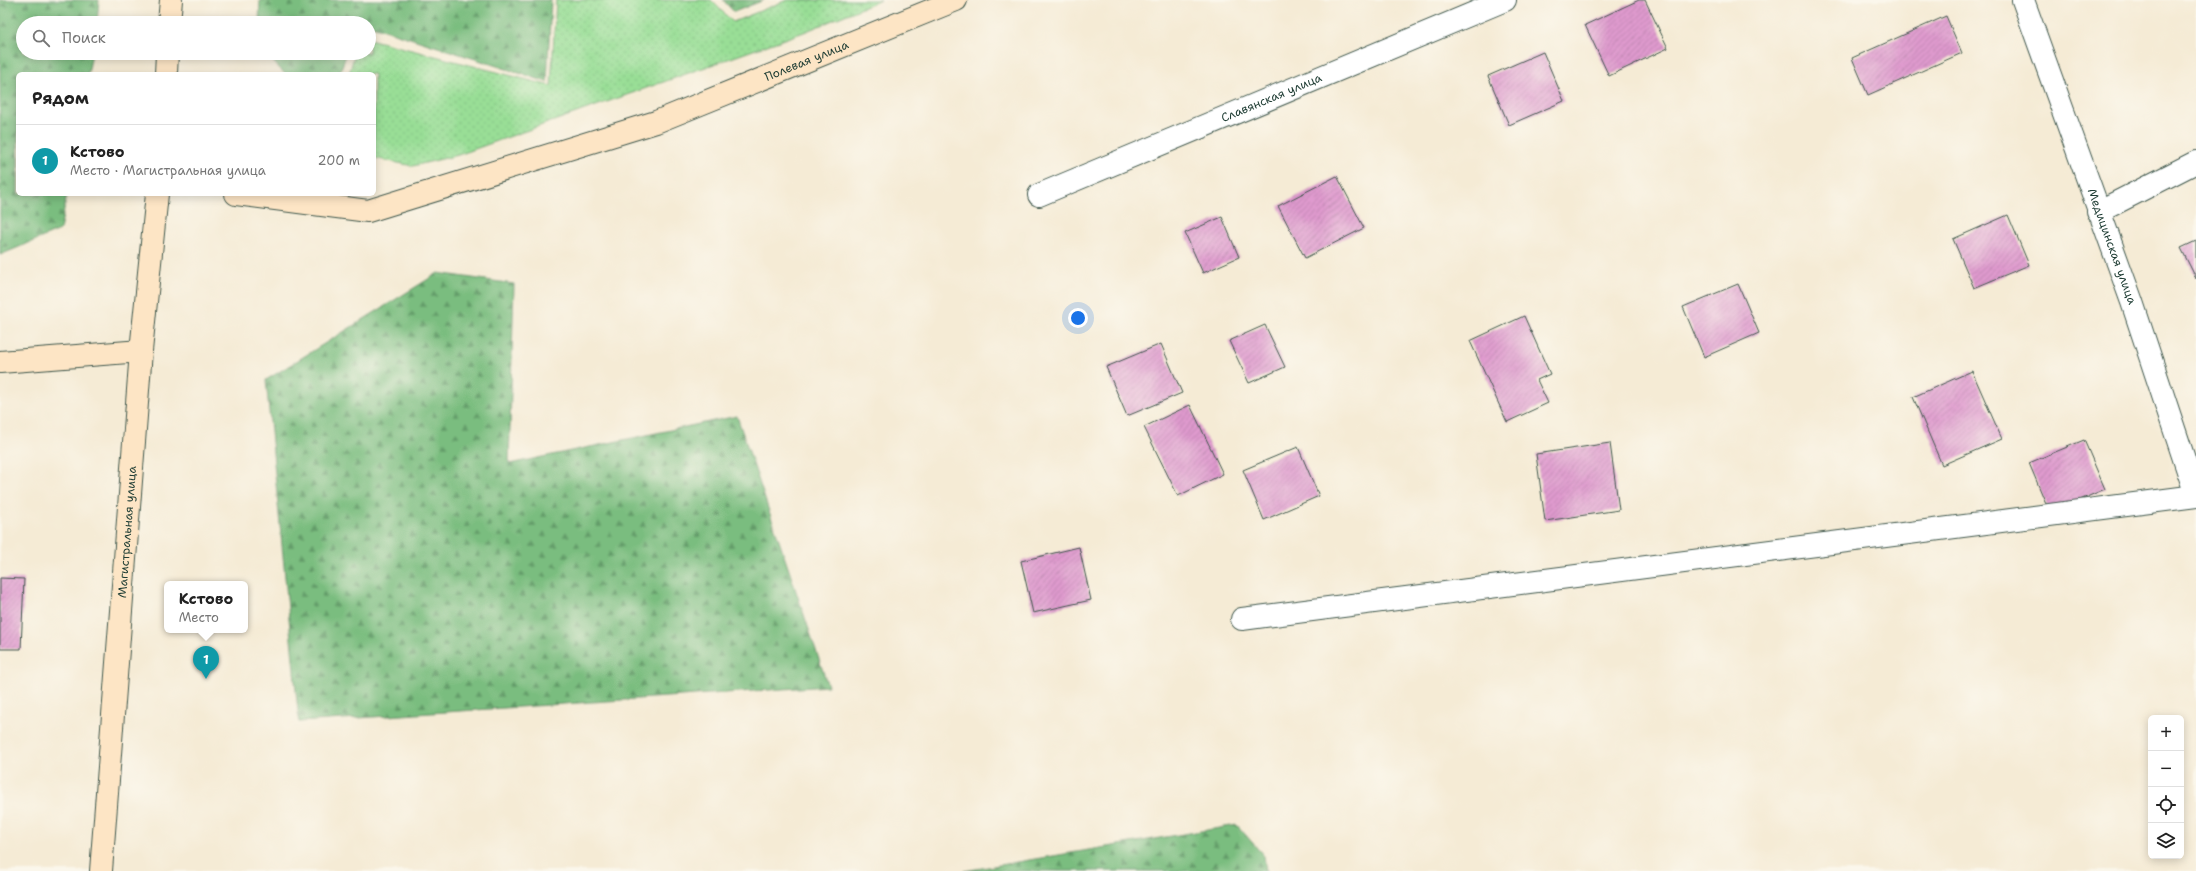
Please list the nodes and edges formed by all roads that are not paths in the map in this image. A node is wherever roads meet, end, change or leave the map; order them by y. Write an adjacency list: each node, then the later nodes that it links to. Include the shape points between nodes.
1 (171, 0): 5 (street)
2 (956, 0): 11 (street, Полевая улица, via 656,122 368,211)
3 (1505, 0): 9 (street, Славянская улица)
4 (2023, 0): 12 (street, Медицинская улица)
5 (170, 16)
6 (167, 60): 7 (street)
7 (166, 72)
8 (2196, 162): 12 (street)
9 (1039, 195)
10 (157, 196): 13 (street, Магистральная улица)
11 (252, 196)
12 (2098, 212): 15 (street, Медицинская улица, via 2132,302)
13 (141, 351): 14 (street); 17 (street, Магистральная улица)
14 (0, 362)
15 (2196, 496): 16 (street)
16 (1242, 619)
17 (101, 871)

